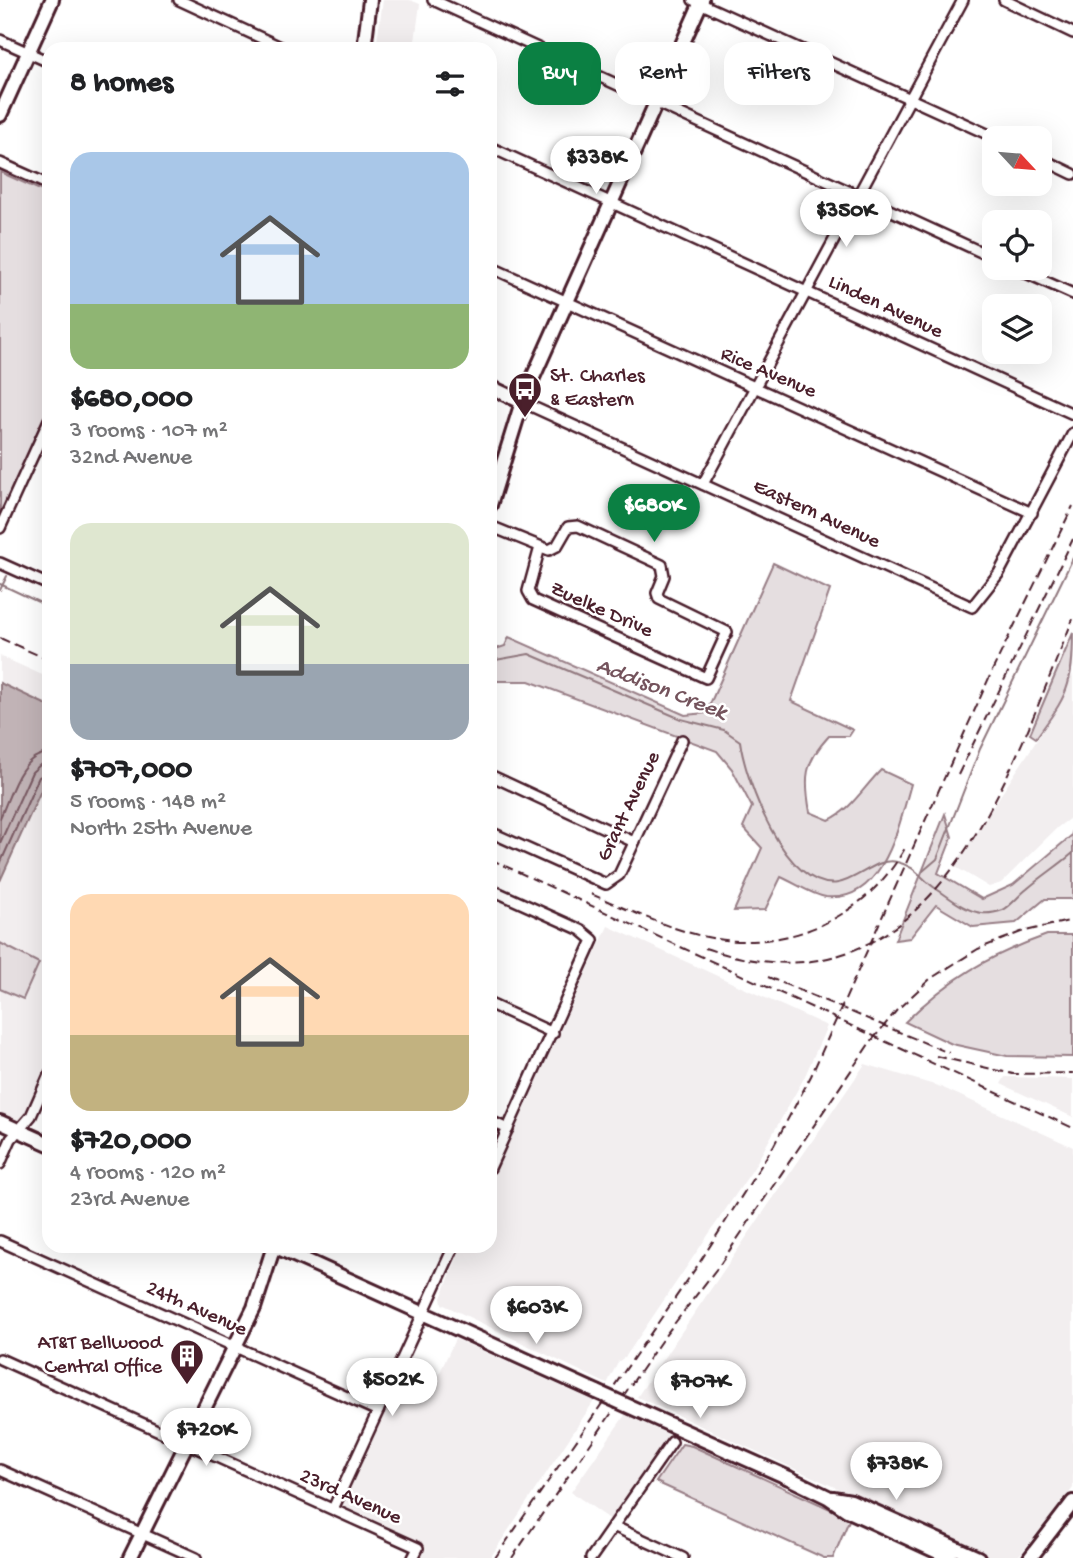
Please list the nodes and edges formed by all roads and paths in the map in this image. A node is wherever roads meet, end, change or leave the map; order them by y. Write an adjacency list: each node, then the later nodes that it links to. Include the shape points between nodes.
1 (52, 0): 13 (main road)
2 (179, 0): 10 (street)
3 (370, 0): 11 (main road)
4 (433, 0): 15 (street)
5 (1003, 0): 8 (street)
6 (699, 1): 12 (main road); 16 (street)
7 (960, 1): 16 (street)
8 (1073, 33)
9 (0, 40): 13 (street)
10 (270, 42)
11 (365, 42)
12 (682, 42)
13 (28, 52): 14 (street); 19 (main road)
14 (42, 59)
15 (615, 84)
16 (911, 99): 20 (street); 26 (street)
17 (655, 105): 27 (main road)
18 (660, 105): 26 (street)
19 (0, 115)
20 (982, 132)
21 (497, 150): 27 (street, Linden Avenue)
22 (0, 163): 25 (street)
23 (1052, 164): 24 (street)
24 (1073, 174)
25 (42, 182)
26 (859, 195): 28 (street); 31 (street)
27 (611, 203): 31 (street, Linden Avenue); 33 (main road)
28 (982, 252)
29 (497, 270): 33 (street, Rice Avenue)
30 (1042, 280): 32 (street)
31 (808, 291): 34 (street); 37 (street, Linden Avenue)
32 (1073, 294)
33 (566, 303): 34 (street, Rice Avenue); 36 (main road)
34 (754, 389): 41 (street); 42 (street, Rice Avenue, via 766,390)
35 (497, 390): 36 (main road, Eastern Avenue)
36 (522, 402): 40 (main road); 41 (street, Eastern Avenue)
37 (1073, 414)
38 (1073, 433): 42 (street)
39 (42, 435): 43 (street)
40 (497, 481)
41 (703, 484): 42 (street, Eastern Avenue, via 972,607 999,573)
42 (1031, 513)
43 (0, 527)
44 (497, 529): 45 (street)
45 (540, 547): 45 (street, Zuelke Drive, via 528,591 533,600 706,678 727,632 660,599 662,565 578,526 568,527 554,548)
46 (0, 563): 47 (street)
47 (42, 582)
48 (682, 740): 51 (street, Grant Avenue)
49 (497, 778): 51 (street)
50 (497, 835): 51 (street, Grant Avenue, via 606,884 619,875)
51 (634, 842)
52 (497, 891): 54 (street, via 593,937)
53 (497, 1007): 54 (street)
54 (553, 1033): 58 (street)
55 (42, 1091): 59 (street)
56 (0, 1122): 59 (main road)
57 (497, 1124): 58 (street)
58 (508, 1129): 61 (street)
59 (19, 1130): 60 (main road); 62 (street)
60 (42, 1141)
61 (497, 1153)
62 (0, 1164)
63 (0, 1241): 68 (street, 24th Avenue)
64 (272, 1253): 68 (main road)
65 (289, 1253): 67 (main road)
66 (451, 1253): 67 (street)
67 (423, 1314): 70 (street); 74 (main road, bridge)
68 (234, 1347): 70 (street, 24th Avenue); 72 (main road)
69 (0, 1359): 72 (street, 23rd Avenue)
70 (378, 1411): 76 (street)
71 (671, 1442): 77 (street)
72 (186, 1443): 76 (street, 23rd Avenue); 78 (main road)
73 (0, 1469): 78 (street)
74 (828, 1497): 84 (main road); 85 (main road, via 851,1501)
75 (1073, 1502): 86 (main road)
76 (333, 1509): 81 (street, 23rd Avenue, via 418,1548)
77 (613, 1526): 82 (street); 83 (street)
78 (143, 1534): 79 (main road); 80 (street)
79 (130, 1558)
80 (196, 1558)
81 (413, 1558)
82 (591, 1558)
83 (683, 1558)
84 (951, 1558)
85 (978, 1558)
86 (1030, 1558)

